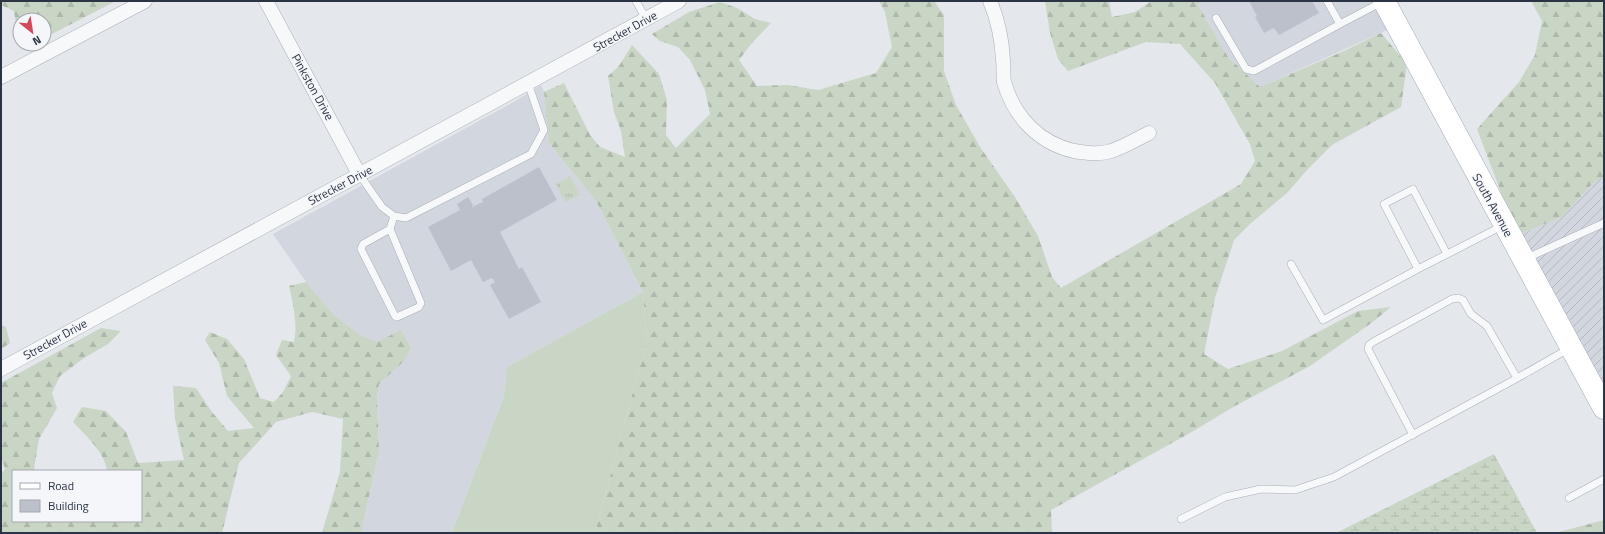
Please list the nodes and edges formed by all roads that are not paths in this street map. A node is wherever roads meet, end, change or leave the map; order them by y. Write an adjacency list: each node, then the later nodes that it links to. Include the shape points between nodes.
1 (145, 1): 11 (street)
2 (266, 1): 14 (street, Pinkston Drive)
3 (636, 1): 9 (lane)
4 (679, 1): 9 (street, Strecker Drive)
5 (990, 1): 13 (street, via 1001,36 1007,90 1019,114 1034,132 1067,149 1089,153 1111,151)
6 (1327, 1): 10 (lane)
7 (1384, 1): 10 (lane); 17 (main road, South Avenue)
8 (1216, 18): 10 (lane, via 1246,69 1254,71)
9 (646, 20): 12 (street, Strecker Drive)
10 (1340, 24)
11 (1, 77)
12 (528, 83): 14 (street, Strecker Drive); 15 (lane, via 544,130 531,154 406,218)
13 (1149, 133)
14 (359, 174): 15 (lane, via 382,207); 24 (street, Strecker Drive)
15 (394, 216): 18 (lane)
16 (1604, 223): 20 (lane)
17 (1504, 225): 19 (lane); 20 (main road, South Avenue)
18 (390, 229): 18 (lane, via 421,303 419,307 397,317 361,249 363,244)
19 (1447, 254): 22 (lane); 22 (lane, via 1413,189 1384,204)
20 (1523, 260): 23 (main road, South Avenue)
21 (1291, 264): 22 (lane, via 1323,320)
22 (1418, 269)
23 (1570, 348): 25 (lane); 26 (main road, South Avenue)
24 (1, 369)
25 (1517, 378): 27 (lane); 27 (lane, via 1486,326 1471,314 1463,300 1458,298 1373,342 1368,349)
26 (1604, 408)
27 (1413, 435): 30 (lane, via 1334,477 1295,490 1261,489 1225,497)
28 (1604, 479): 29 (lane)
29 (1569, 498)
30 (1181, 519)

